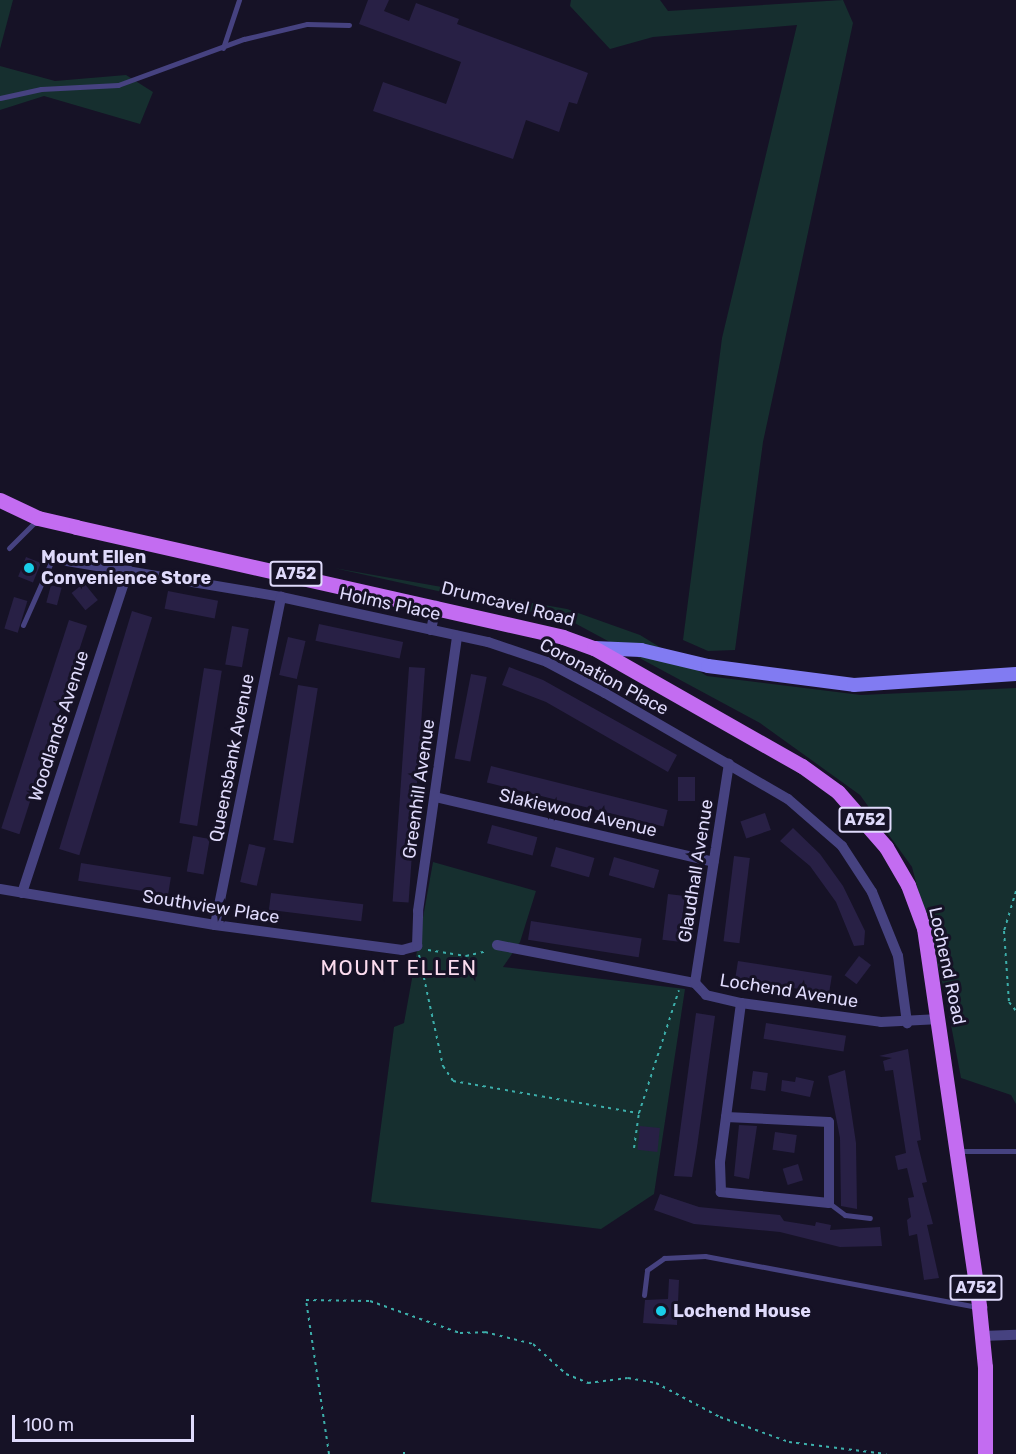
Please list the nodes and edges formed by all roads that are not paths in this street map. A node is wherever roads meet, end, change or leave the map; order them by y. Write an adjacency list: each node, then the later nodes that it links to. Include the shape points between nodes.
1 (239, 0): 3 (lane)
2 (349, 25): 3 (lane, via 307,24)
3 (223, 48): 4 (lane, via 118,85 41,89)
4 (0, 98)
5 (0, 500): 6 (main road, Drumcavel Road / A752)
6 (38, 518): 7 (lane, via 31,531); 11 (main road, Drumcavel Road / A752)
7 (9, 548)
8 (67, 561): 9 (street, Holms Place); 13 (lane, via 52,560)
9 (128, 570): 10 (street, Holms Place); 23 (street, Woodlands Avenue)
10 (281, 597): 14 (street, Holms Place); 24 (street, Queensbank Avenue)
11 (436, 606): 12 (main road, Drumcavel Road / A752); 14 (street)
12 (491, 618): 16 (street); 17 (main road, Drumcavel Road / A752)
13 (23, 625)
14 (431, 630): 15 (street, Holms Place)
15 (458, 636): 16 (street, Coronation Place); 20 (street, Greenhill Avenue)
16 (488, 642): 19 (street, Coronation Place, via 547,662)
17 (594, 648): 18 (street, Drumcavel Road, via 641,650 708,666 854,685); 29 (main road, Lochend Road / A752, via 802,766 862,816 908,885 924,928)
18 (1016, 674)
19 (729, 764): 21 (street, Glaudhall Avenue); 30 (street, Coronation Place, via 812,816 842,846 872,892 898,956)
20 (435, 797): 21 (street, Slakiewood Avenue); 26 (street, Greenhill Avenue)
21 (714, 862): 27 (street, Glaudhall Avenue)
22 (0, 889): 23 (street, Southview Place)
23 (22, 892): 24 (street, Southview Place)
24 (215, 926): 26 (street, Southview Place, via 402,950)
25 (497, 945): 27 (street, Lochend Avenue)
26 (417, 946)
27 (690, 982): 28 (street, Lochend Avenue, via 706,995)
28 (741, 1003): 30 (street, Lochend Avenue); 31 (street)
29 (940, 1019): 30 (street, Lochend Avenue); 32 (main road, Lochend Road / A752)
30 (907, 1023)
31 (726, 1117): 34 (street, via 721,1192); 34 (street, via 829,1122)
32 (957, 1151): 33 (lane); 37 (main road, Lochend Road / A752)
33 (1016, 1151)
34 (829, 1203): 35 (lane, via 845,1215)
35 (870, 1218)
36 (644, 1295): 37 (lane, via 647,1270 664,1258 705,1256)
37 (979, 1307): 39 (main road, Lochend Road / A752)
38 (1016, 1335): 39 (street)
39 (982, 1336): 40 (main road, Lochend Road / A752)
40 (985, 1454)

